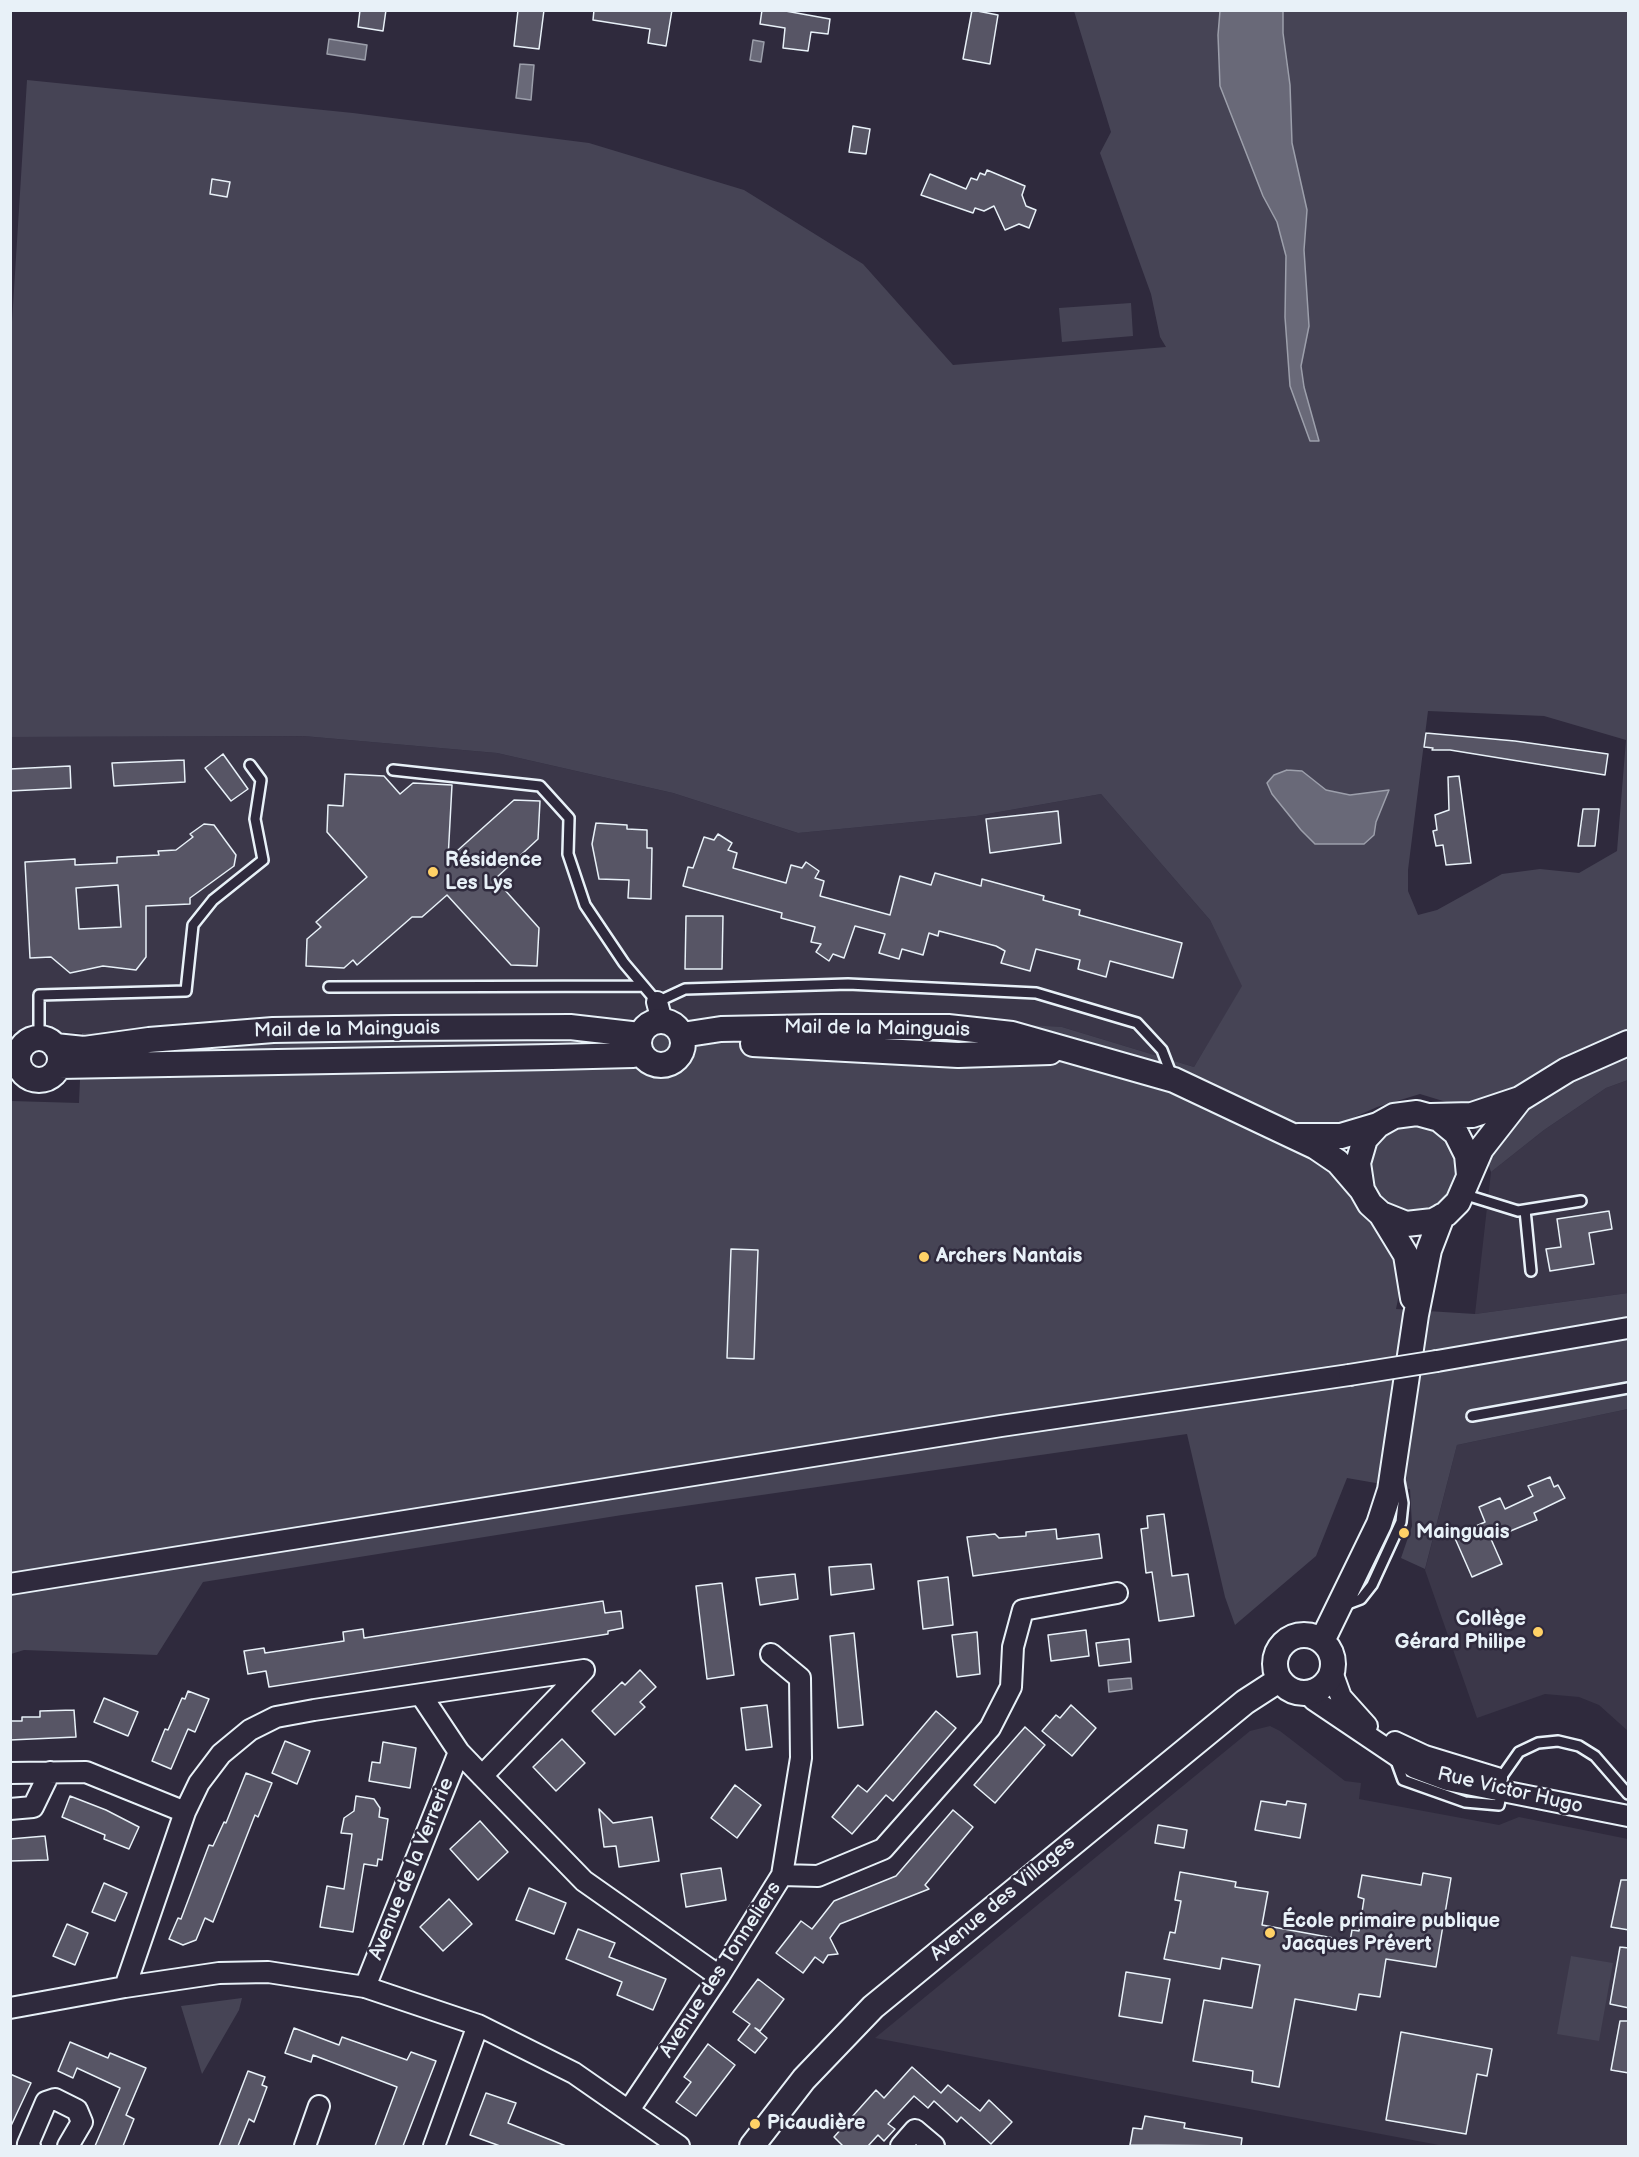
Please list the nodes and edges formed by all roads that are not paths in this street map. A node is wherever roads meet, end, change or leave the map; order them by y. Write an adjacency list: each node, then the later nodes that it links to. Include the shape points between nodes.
1 (250, 765): 9 (lane, via 261,780 255,819 263,860 213,900 193,925 186,991 39,995)
2 (393, 770): 3 (lane, via 540,786 569,818 568,854 585,905)
3 (643, 986): 4 (lane); 5 (lane)
4 (329, 987)
5 (659, 1011): 6 (street); 7 (street); 11 (lane, via 685,989 848,984 1036,993 1137,1023 1162,1050)
6 (683, 1040): 7 (street, via 678,1058 665,1065 651,1063); 11 (street, Mail de la Mainguais, via 721,1029 948,1027 1012,1034)
7 (640, 1043): 9 (street, Mail de la Mainguais, via 570,1027 328,1029 149,1040 84,1050); 9 (street, Mail de la Mainguais, via 633,1054 552,1057)
8 (1629, 1043): 12 (street, via 1567,1070)
9 (37, 1048): 10 (street, via 18,1059); 10 (street, via 54,1074 34,1080)
10 (17, 1074)
11 (1174, 1080): 15 (street, Mail de la Mainguais)
12 (1520, 1099): 13 (street, via 1472,1115); 16 (street, via 1488,1138)
13 (1431, 1116): 14 (street, via 1402,1114); 16 (street, via 1461,1140 1467,1155)
14 (1378, 1125): 15 (street, Mail de la Mainguais, via 1341,1136); 17 (street, via 1365,1139 1359,1155 1357,1171)
15 (1296, 1136): 17 (street, Mail de la Mainguais, via 1338,1162)
16 (1466, 1184): 19 (lane, via 1518,1211); 21 (street)
17 (1362, 1190): 20 (street)
18 (1581, 1201): 19 (lane)
19 (1525, 1210): 22 (lane)
20 (1381, 1214): 21 (street, via 1406,1224 1425,1223); 23 (street, via 1406,1255)
21 (1442, 1216): 23 (street, via 1429,1250)
22 (1531, 1271)
23 (1416, 1315): 29 (street, via 1390,1490 1379,1524)
24 (1629, 1328): 27 (street, bridge)
25 (1629, 1388): 26 (lane)
26 (1472, 1416)
27 (10, 1584)
28 (1117, 1593): 45 (street, Avenue des Tonneliers, via 1023,1610 1013,1647 1011,1687 990,1728 884,1850 818,1876)
29 (1322, 1641): 31 (street, via 1332,1655); 32 (street, via 1302,1635 1284,1642 1275,1660)
30 (771, 1654): 45 (street, via 800,1678 801,1758)
31 (1332, 1672): 33 (street, via 1319,1690); 39 (street, Rue Victor Hugo, via 1341,1697 1378,1734)
32 (1279, 1680): 33 (street, via 1294,1692); 58 (street, Avenue des Villages, via 1245,1702 873,2007 804,2079)
33 (1307, 1693): 39 (street, Rue Victor Hugo, via 1415,1768 1447,1780)
34 (421, 1695): 35 (street); 38 (street, via 584,1670); 43 (street, via 276,1717 249,1730 221,1754 199,1783)
35 (459, 1752): 38 (street); 48 (street, Avenue de la Verrerie)
36 (50, 1772): 37 (street); 42 (street, via 33,1807); 43 (street, via 86,1772)
37 (10, 1773)
38 (482, 1776): 46 (street, via 584,1881)
39 (1501, 1784): 40 (lane, Rue Victor Hugo, via 1519,1752 1538,1743 1558,1741 1579,1746 1595,1756); 41 (street, Rue Victor Hugo); 44 (street, Rue Victor Hugo)
40 (1629, 1794)
41 (1629, 1807)
42 (10, 1809)
43 (185, 1812): 47 (street)
44 (1629, 1816)
45 (782, 1875): 46 (street, Avenue des Tonneliers)
46 (719, 1976): 52 (street, Avenue des Tonneliers)
47 (125, 1987): 48 (street, via 219,1973 268,1972); 49 (street)
48 (365, 1987): 50 (street)
49 (10, 2008)
50 (478, 2025): 52 (street, via 574,2073); 56 (street)
51 (319, 2106): 55 (street)
52 (629, 2110): 57 (street)
53 (30, 2146): 54 (street, via 46,2102 55,2099 77,2110 82,2122)
54 (68, 2146)
55 (304, 2146)
56 (434, 2146)
57 (679, 2146)
58 (752, 2146)
59 (901, 2146): 60 (street, via 915,2130)
60 (934, 2146)

